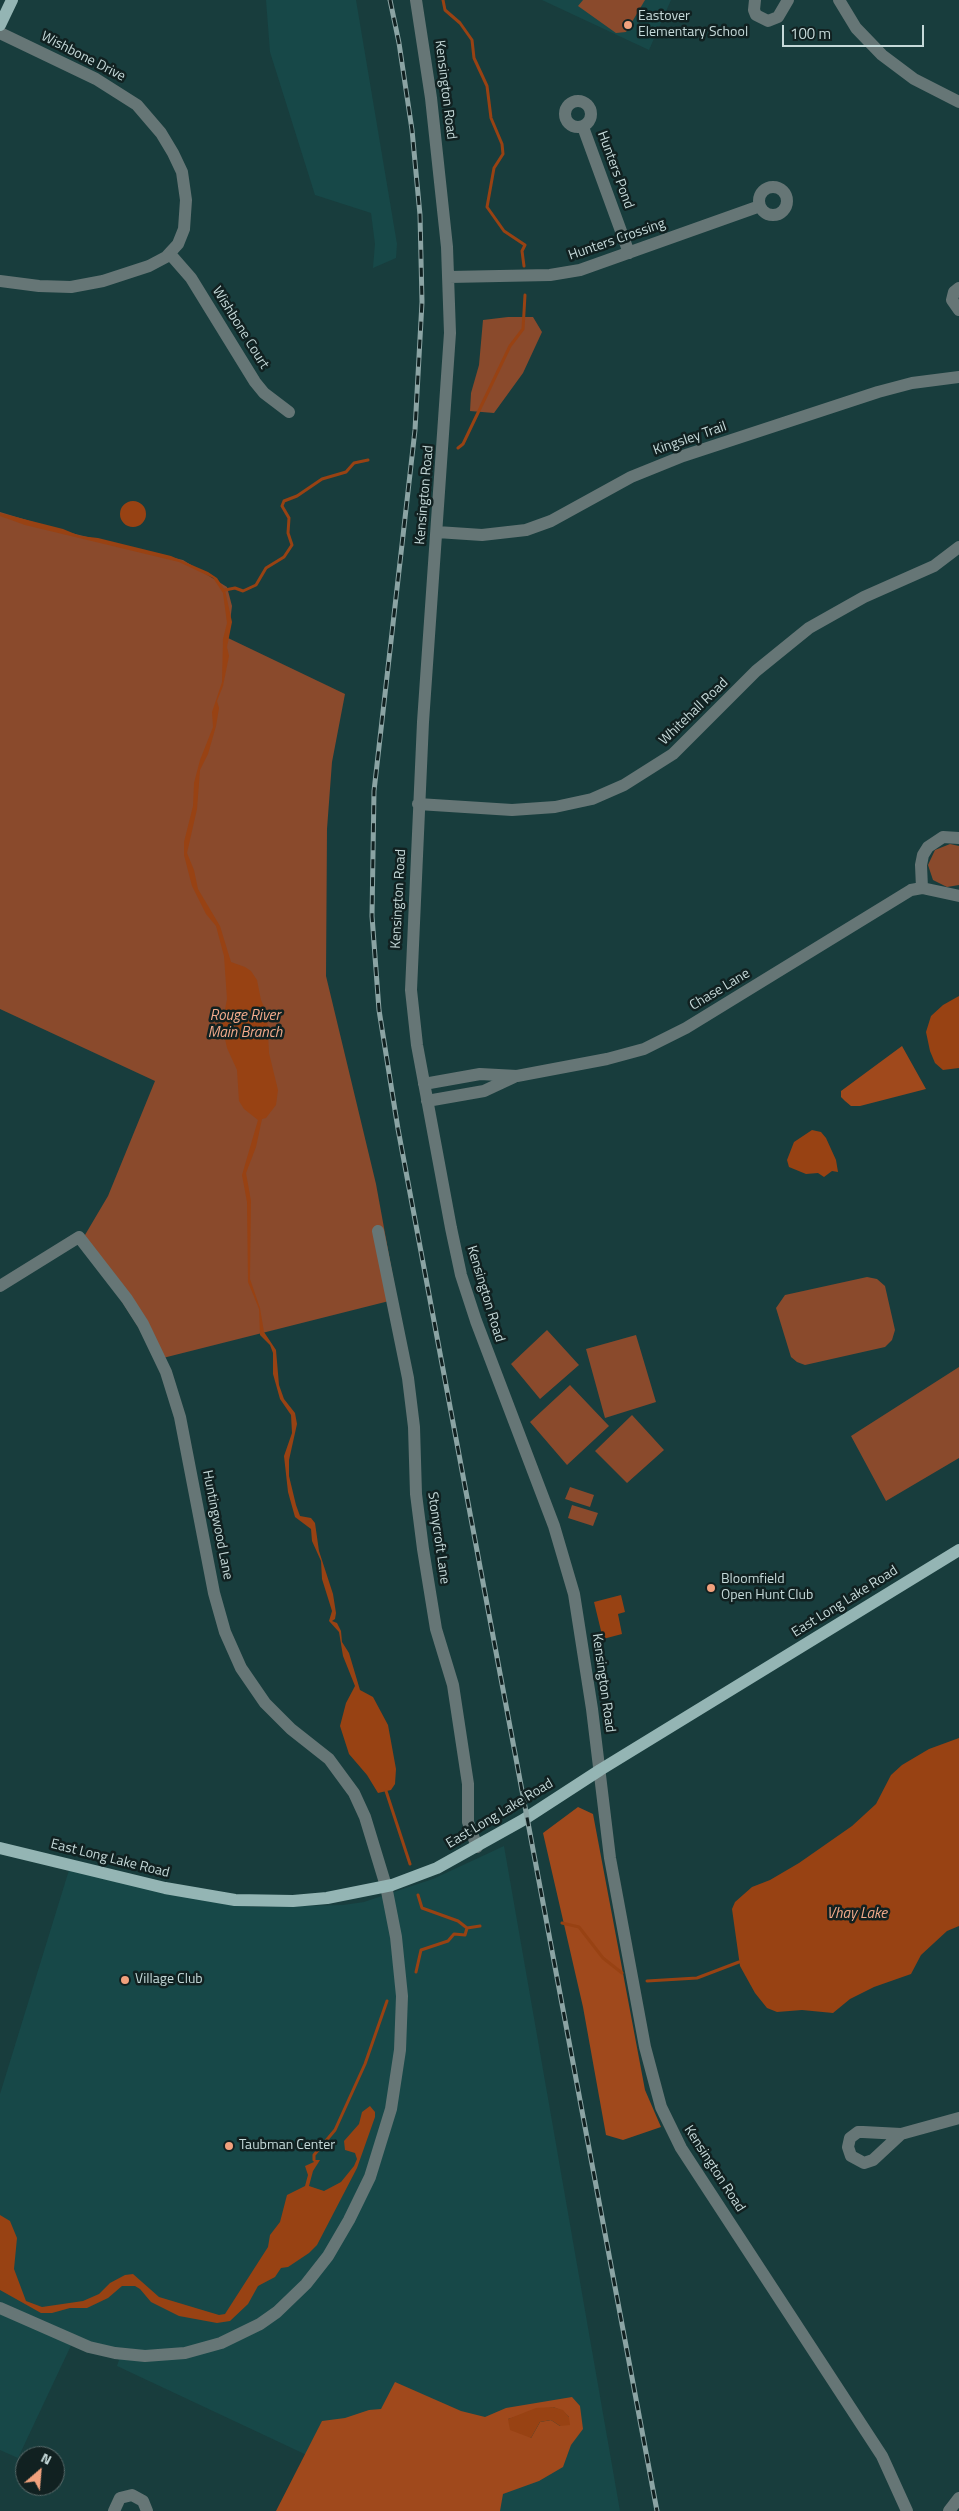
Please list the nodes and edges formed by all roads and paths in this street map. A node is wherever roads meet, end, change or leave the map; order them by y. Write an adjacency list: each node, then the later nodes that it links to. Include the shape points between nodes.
1 (12, 0): 6 (main road)
2 (416, 0): 13 (street, Kensington Road, via 432,98)
3 (755, 0): 4 (street, via 756,14 768,21 778,17)
4 (788, 0)
5 (838, 0): 8 (street, via 856,28 882,55 914,79)
6 (0, 25)
7 (0, 33): 12 (street, Wishbone Drive, via 116,90 137,105 158,129 178,164 185,191 184,229)
8 (959, 102)
9 (583, 127): 11 (street, Hunters Pond)
10 (760, 206): 11 (street, Hunters Crossing)
11 (629, 253): 13 (street, Hunters Crossing, via 580,270 557,274)
12 (170, 254): 14 (street, via 135,272 86,285 50,287); 18 (street, Wishbone Court, via 191,278 255,382)
13 (449, 277): 19 (street, Kensington Road, via 449,374)
14 (0, 281)
15 (959, 288): 16 (street, via 952,300)
16 (959, 310)
17 (959, 377): 19 (street, Kingsley Trail, via 912,383 878,392 684,456 632,477 551,521 526,530 482,534)
18 (289, 412)
19 (436, 532): 21 (street, Kensington Road)
20 (959, 547): 21 (street, Whitehall Road, via 934,566 864,597 809,628 756,671 673,754 624,785 586,800 548,808 512,810)
21 (418, 804): 26 (street, Kensington Road, via 411,990)
22 (959, 838): 23 (street, via 943,837 928,847 923,855)
23 (922, 888): 24 (street); 25 (street, Chase Lane, via 911,890 662,1042 626,1055)
24 (959, 896)
25 (516, 1076): 26 (street, Chase Lane, via 480,1074); 27 (street, Chase Lane, via 484,1091)
26 (424, 1084): 27 (street, Kensington Road)
27 (427, 1101): 31 (street, Kensington Road, via 461,1275 554,1526 570,1580)
28 (378, 1231): 32 (street, Stonycroft Lane, via 408,1378 423,1549 436,1629 453,1685 468,1784 468,1822)
29 (0, 1286): 34 (street, Huntingwood Lane, via 79,1237 136,1311 158,1354 180,1417 214,1593 231,1647 265,1703 329,1759 347,1781 364,1817)
30 (959, 1550): 31 (main road, East Long Lake Road)
31 (600, 1770): 32 (main road, East Long Lake Road); 41 (street, Kensington Road, via 610,1858 645,2046 655,2090 668,2123 681,2148 874,2442)
32 (477, 1846): 34 (main road, East Long Lake Road, via 437,1868)
33 (0, 1848): 34 (main road, East Long Lake Road, via 164,1888 235,1900 327,1898)
34 (386, 1886): 37 (street, via 402,1996 400,2050 391,2110 376,2161 357,2206 328,2256 306,2284 278,2312 238,2336 194,2351 157,2356 125,2355 89,2347)
35 (959, 2118): 36 (street)
36 (901, 2134)
37 (0, 2308)
38 (959, 2498): 42 (street)
39 (114, 2511): 40 (street, via 120,2498 132,2495 143,2501)
40 (146, 2511)
41 (907, 2511)
42 (950, 2511)

